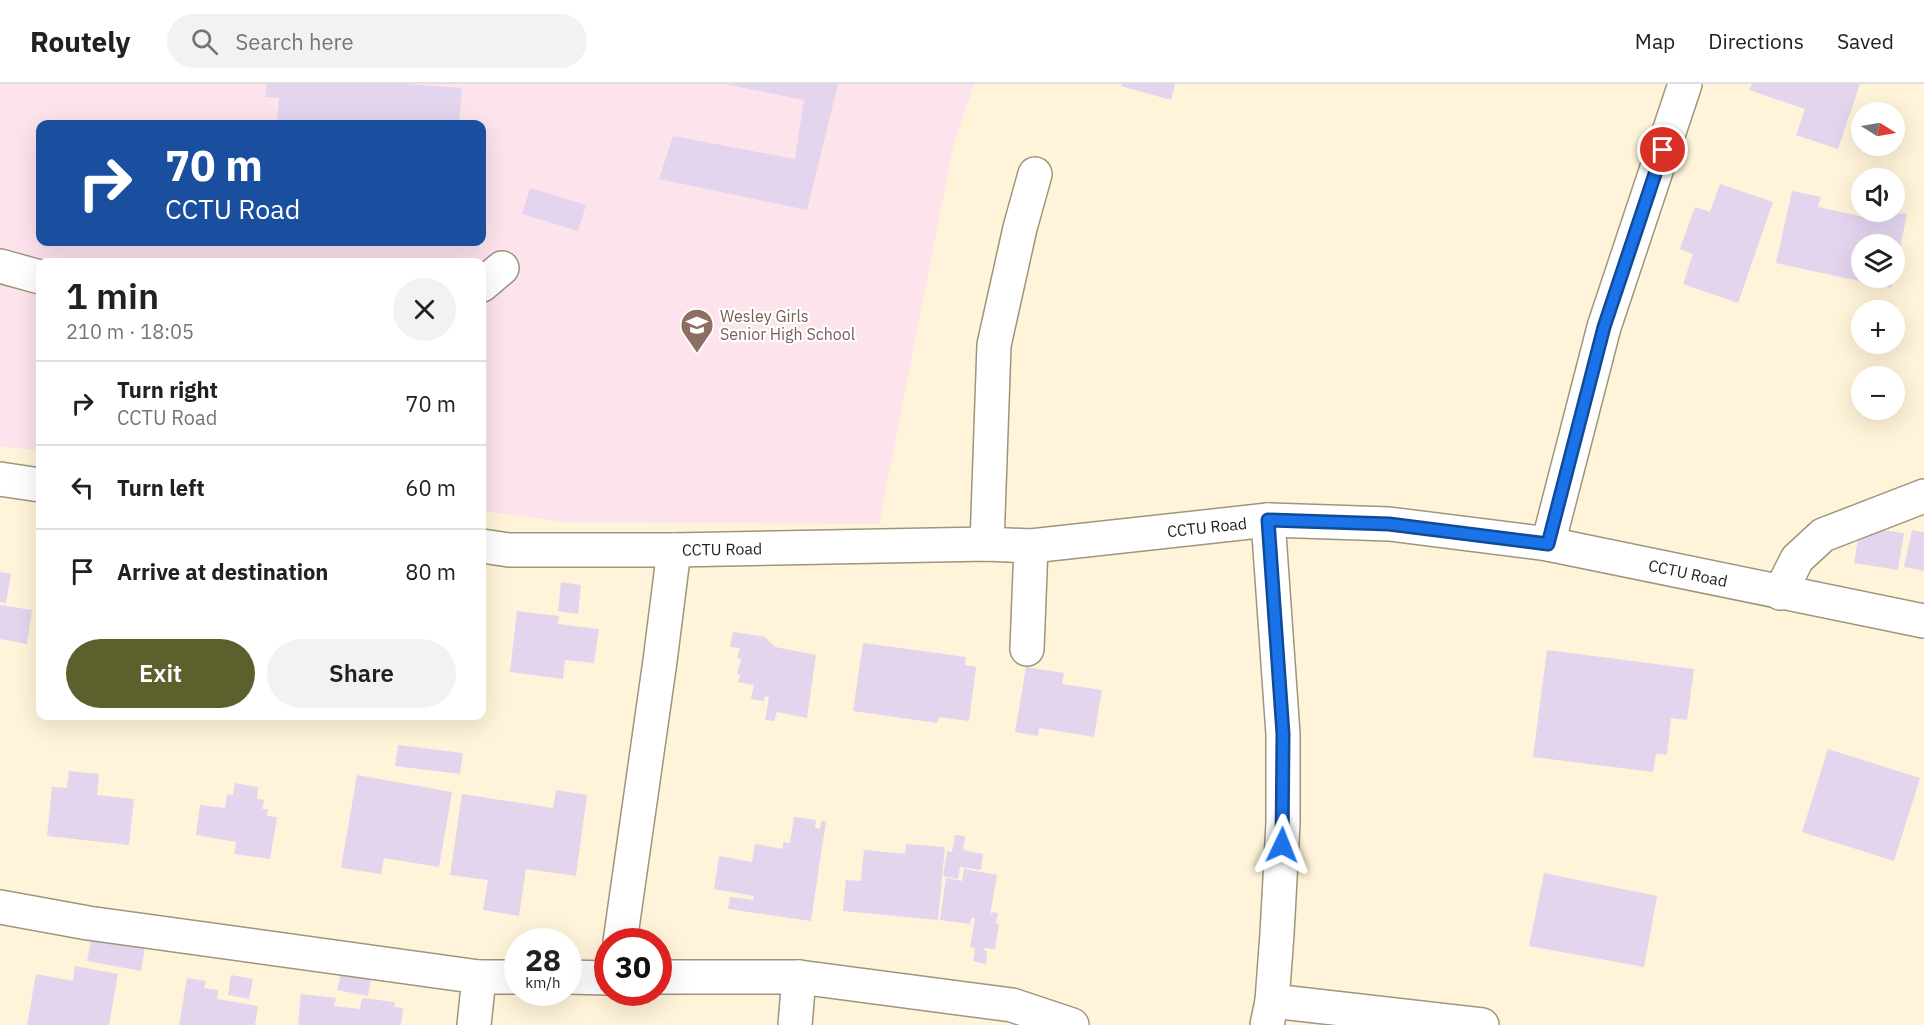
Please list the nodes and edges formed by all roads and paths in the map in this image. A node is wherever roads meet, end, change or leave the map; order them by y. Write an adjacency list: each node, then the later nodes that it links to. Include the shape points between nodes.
1 (1685, 84): 10 (street, via 1604,327)
2 (1035, 174): 9 (street, via 994,345)
3 (0, 266): 4 (street)
4 (36, 276)
5 (0, 479): 6 (street)
6 (36, 484)
7 (1924, 496): 14 (street, via 1823,535 1797,559)
8 (1268, 520): 10 (street, CCTU Road, via 1389,524); 11 (street, CCTU Road); 23 (street, via 1283,734 1283,823)
9 (987, 544): 11 (street, CCTU Road); 13 (street, CCTU Road)
10 (1548, 544): 14 (street, CCTU Road)
11 (1031, 546): 16 (street)
12 (486, 547): 13 (street, CCTU Road)
13 (674, 550): 18 (street)
14 (1780, 593): 15 (street, CCTU Road)
15 (1924, 621)
16 (1027, 649)
17 (0, 907): 19 (street, via 88,923)
18 (623, 928)
19 (479, 977): 20 (street); 24 (street)
20 (504, 977)
21 (672, 977): 22 (street)
22 (799, 977): 25 (street); 26 (street, via 1012,1005)
23 (1270, 1013): 27 (street)
24 (474, 1025)
25 (795, 1025)
26 (1072, 1025)
27 (1482, 1025)

